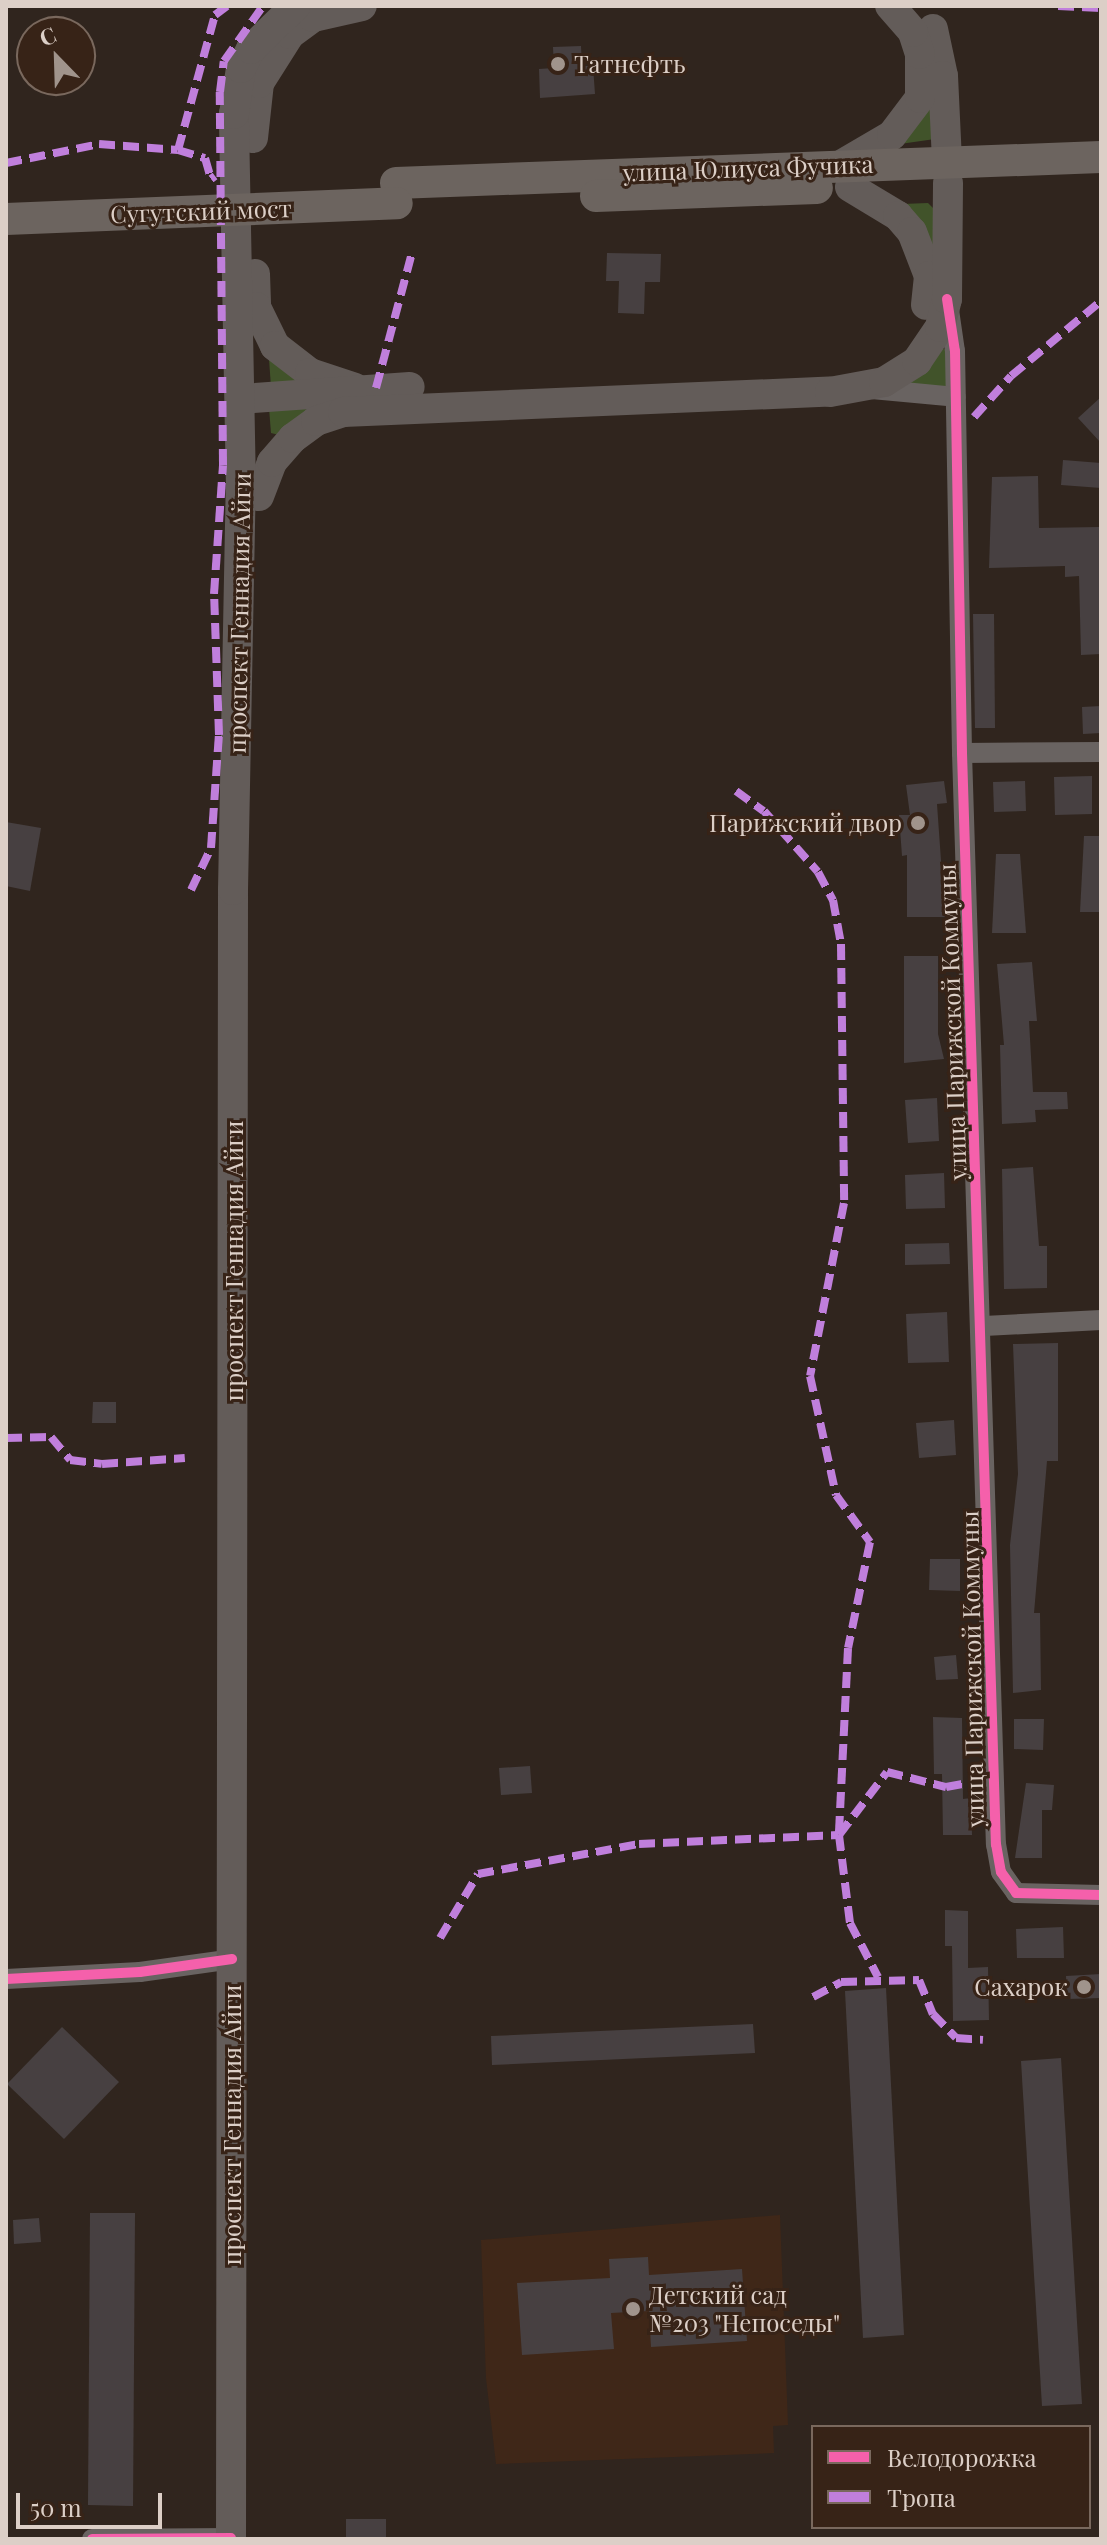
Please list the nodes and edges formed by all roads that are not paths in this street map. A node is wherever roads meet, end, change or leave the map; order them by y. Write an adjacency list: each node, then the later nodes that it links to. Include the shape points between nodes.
1 (295, 6): 17 (main road, проспект Геннадия Айги, via 251,49 236,92 233,201)
2 (362, 6): 13 (main road, проспект Геннадия Айги, via 313,17 290,34 259,83 252,185)
3 (890, 6): 7 (main road, via 913,32 920,54 920,98 892,135)
4 (918, 6): 6 (main road, улица Парижской Коммуны, via 940,48)
5 (1101, 157): 6 (main road, улица Юлиуса Фучика)
6 (948, 172): 7 (main road, улица Юлиуса Фучика); 8 (main road, улица Юлиуса Фучика); 12 (main road, улица Парижской Коммуны)
7 (846, 176): 9 (main road, улица Юлиуса Фучика); 15 (main road, via 905,224 929,276 919,325 894,354 876,363 829,372)
8 (1101, 179)
9 (396, 193): 10 (main road, Сугутский мост); 11 (main road, Сугутский мост, bridge)
10 (6, 200)
11 (6, 219)
12 (947, 299): 14 (main road, via 940,327 917,361 884,382); 16 (street, улица Парижской Коммуны)
13 (256, 307): 15 (main road, via 264,330 290,360 332,383); 17 (main road, проспект Геннадия Айги)
14 (863, 388): 16 (street); 18 (main road, via 343,412 316,421 293,438 272,462)
15 (357, 389): 17 (main road)
16 (956, 397): 20 (street, улица Парижской Коммуны)
17 (250, 399): 18 (main road, проспект Геннадия Айги); 24 (main road, проспект Геннадия Айги, via 233,890)
18 (259, 496): 24 (main road, проспект Геннадия Айги)
19 (1101, 752): 20 (street)
20 (962, 753): 22 (street, улица Парижской Коммуны)
21 (1101, 1320): 22 (street)
22 (984, 1326): 23 (street, улица Парижской Коммуны, via 996,1844 1006,1886 1034,1897)
23 (1101, 1895)
24 (240, 1958): 25 (street, via 140,1972); 27 (main road, проспект Геннадия Айги); 28 (main road, проспект Геннадия Айги)
25 (6, 1979)
26 (92, 2539): 27 (street)
27 (231, 2539)
28 (247, 2539)

